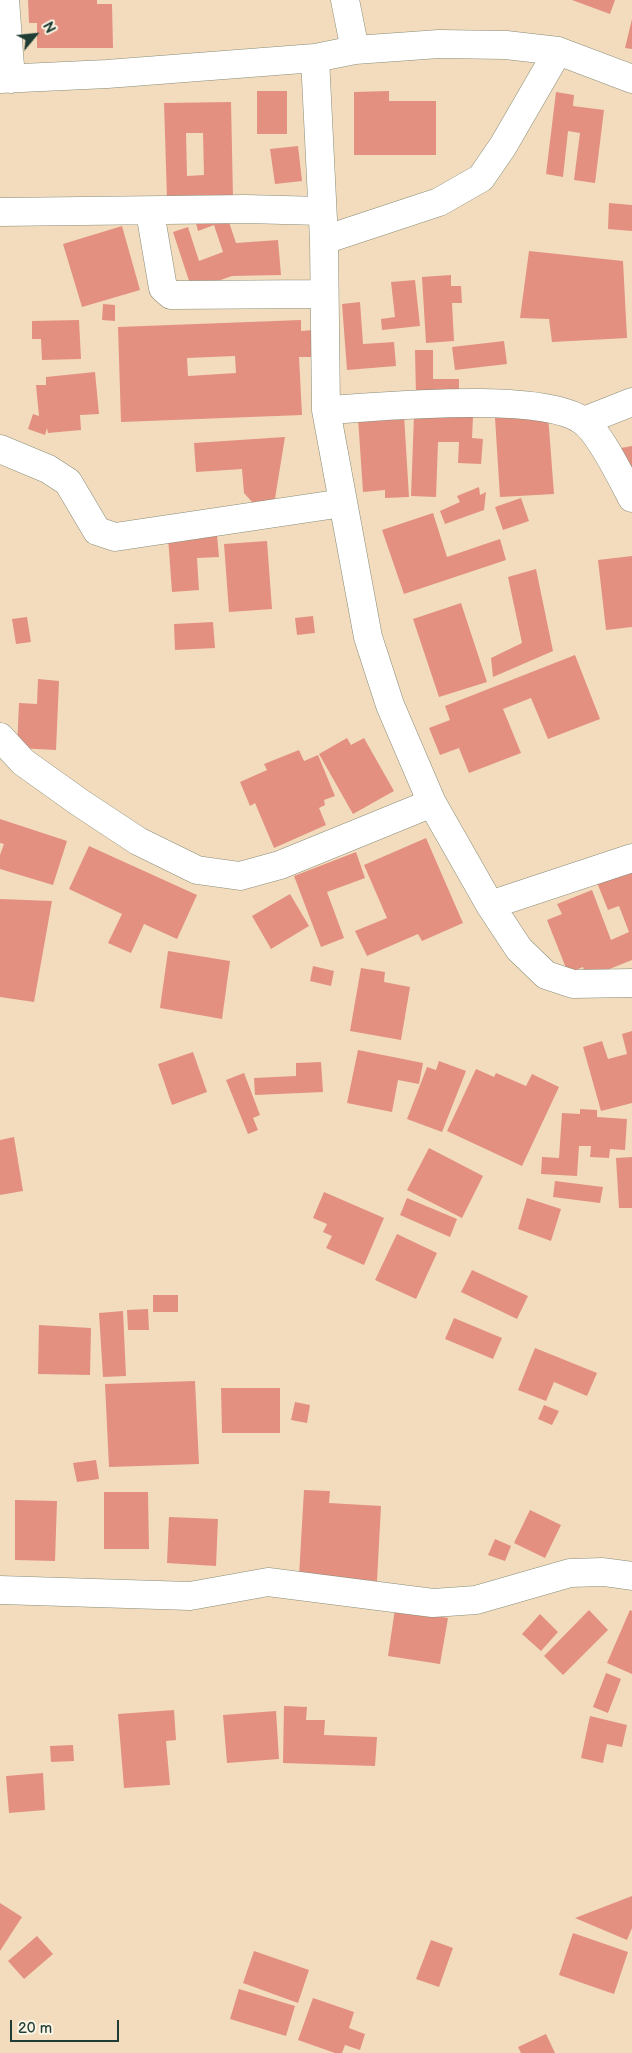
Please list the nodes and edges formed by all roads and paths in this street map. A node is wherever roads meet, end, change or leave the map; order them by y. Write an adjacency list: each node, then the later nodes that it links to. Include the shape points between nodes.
1 (5, 0): 6 (street)
2 (345, 0): 3 (street)
3 (355, 50): 4 (street, via 438,44 506,45); 5 (street)
4 (558, 52): 7 (street); 11 (street, via 481,178 439,202)
5 (316, 58): 6 (street); 8 (street)
6 (6, 79)
7 (632, 79)
8 (321, 211): 10 (street); 11 (street)
9 (0, 212): 10 (street)
10 (150, 212): 12 (street, via 163,288 171,295)
11 (324, 240): 12 (street)
12 (323, 294): 14 (street)
13 (632, 402): 15 (street)
14 (326, 410): 15 (street, via 517,404 559,410); 18 (street)
15 (584, 421): 17 (street, via 605,448)
16 (0, 449): 18 (street, via 48,469 68,482 97,531 114,537)
17 (632, 498)
18 (343, 503): 20 (street, via 368,637 390,705)
19 (0, 737): 20 (street, via 22,762 138,841 197,870 240,876 280,865)
20 (432, 803): 22 (street)
21 (632, 858): 22 (street)
22 (490, 905): 23 (street, via 519,949 546,975 573,984)
23 (632, 983)
24 (632, 1576): 25 (street, via 603,1572 570,1573 476,1600 433,1603 268,1582 190,1596)
25 (0, 1590)

